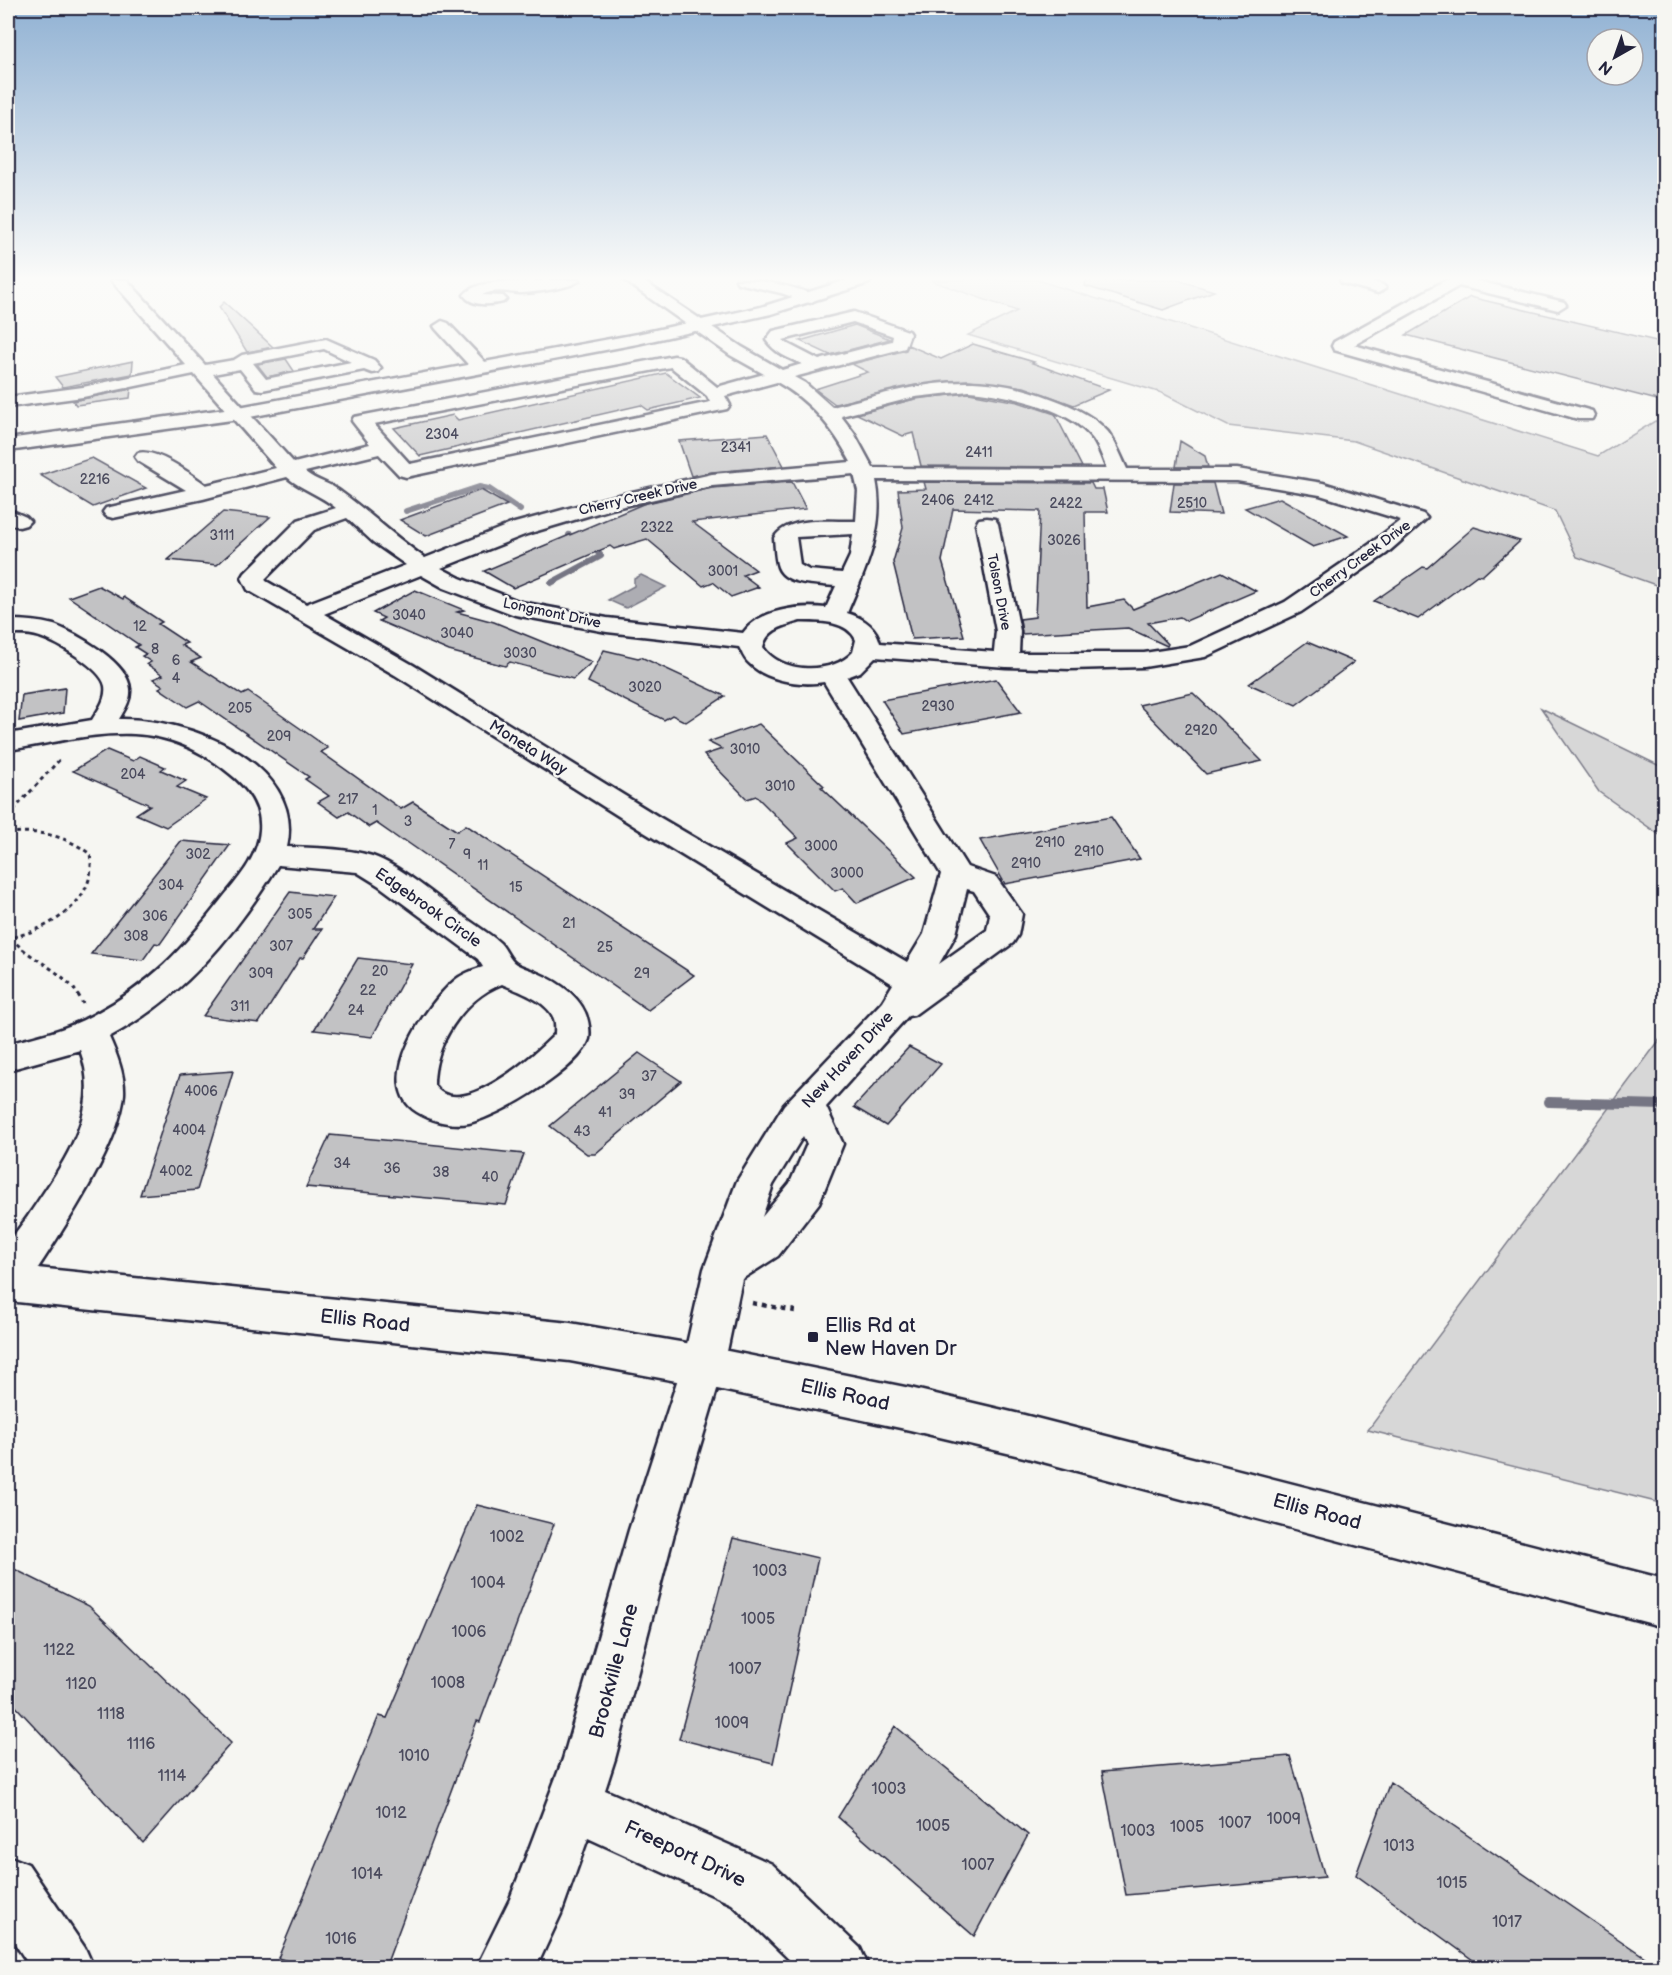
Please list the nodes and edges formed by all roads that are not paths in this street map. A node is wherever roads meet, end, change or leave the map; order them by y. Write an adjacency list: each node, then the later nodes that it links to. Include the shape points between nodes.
1 (184, 372): 13 (street)
2 (203, 372): 19 (street, Longmont Drive)
3 (252, 372): 4 (street, via 262,385)
4 (327, 372)
5 (375, 372): 14 (street)
6 (458, 372): 14 (street)
7 (616, 372): 24 (street, via 361,421)
8 (688, 372): 15 (street)
9 (774, 372): 12 (street)
10 (795, 372): 12 (street)
11 (1433, 372): 21 (street)
12 (781, 376): 15 (street); 20 (street)
13 (133, 382): 16 (street, via 140,396); 17 (street)
14 (387, 385): 19 (street)
15 (714, 393): 24 (street, via 721,405 406,471)
16 (137, 400)
17 (8, 402)
18 (90, 409): 22 (street)
19 (240, 413): 23 (street); 26 (street, Longmont Drive, via 278,459)
20 (829, 414): 27 (street, via 845,434); 28 (street, via 951,385 1003,387 1078,418 1100,436)
21 (1585, 415)
22 (8, 419)
23 (8, 445)
24 (382, 447): 26 (street)
25 (145, 457): 29 (street)
26 (292, 469): 29 (street); 30 (street, Longmont Drive, via 306,483 332,494)
27 (864, 471): 28 (street, Cherry Creek Drive); 33 (street, via 868,491); 34 (street, Cherry Creek Drive, via 750,475 678,486 556,517)
28 (1119, 473): 41 (street, Cherry Creek Drive, via 1237,475 1284,481 1363,500 1416,518 1293,607 1196,652 1144,660)
29 (203, 493): 31 (street)
30 (352, 510): 34 (street, Longmont Drive); 36 (street, Moneta Way, via 306,525 253,578 256,585)
31 (113, 512)
32 (987, 524): 41 (street, Tolson Drive, via 1008,631)
33 (865, 526): 35 (street, via 861,556); 35 (street, via 796,530 785,538 789,567 794,572)
34 (423, 567): 36 (street, Cherry Creek Drive); 39 (street, Longmont Drive, via 480,596 523,610 607,625)
35 (851, 580): 37 (street)
36 (305, 613): 48 (street, Moneta Way)
37 (834, 616): 39 (street, via 807,614 781,618 756,632); 40 (street, via 862,630 868,639)
38 (8, 627): 43 (street, via 43,629 58,635 106,669 117,684 117,695)
39 (751, 641): 42 (street, via 759,662 773,670 791,675)
40 (868, 649): 41 (street, Cherry Creek Drive); 42 (street, via 862,659)
41 (1006, 660)
42 (832, 674): 46 (street)
43 (101, 726): 44 (street); 45 (street, via 170,730 204,742 243,769 270,799 275,834)
44 (8, 742)
45 (269, 855): 47 (street, Edgebrook Circle, via 365,864 489,951); 50 (street, via 184,966 153,993)
46 (956, 874): 48 (street, New Haven Drive, via 940,934); 49 (street, via 986,884 1006,914 1002,935)
47 (502, 972): 47 (street, via 533,984 559,1002 571,1019 572,1038 514,1089 487,1103 459,1110 438,1108 422,1097 416,1081 418,1063 433,1031 466,988)
48 (912, 980): 49 (street, New Haven Drive)
49 (894, 1011): 53 (street, New Haven Drive, via 807,1104 825,1144 806,1192 764,1244 724,1269)
50 (86, 1021): 51 (street); 52 (street, via 101,1056 106,1095 95,1136)
51 (8, 1057)
52 (8, 1281): 53 (street, Ellis Road, via 570,1342)
53 (703, 1366): 54 (street, Ellis Road, via 1024,1436); 55 (street, Brookville Lane)
54 (1665, 1603)
55 (573, 1803): 58 (street, Brookville Lane, via 533,1914); 59 (street, Freeport Drive, via 752,1884)
56 (8, 1884): 57 (street)
57 (65, 1968)
58 (505, 1968)
59 (840, 1968)

